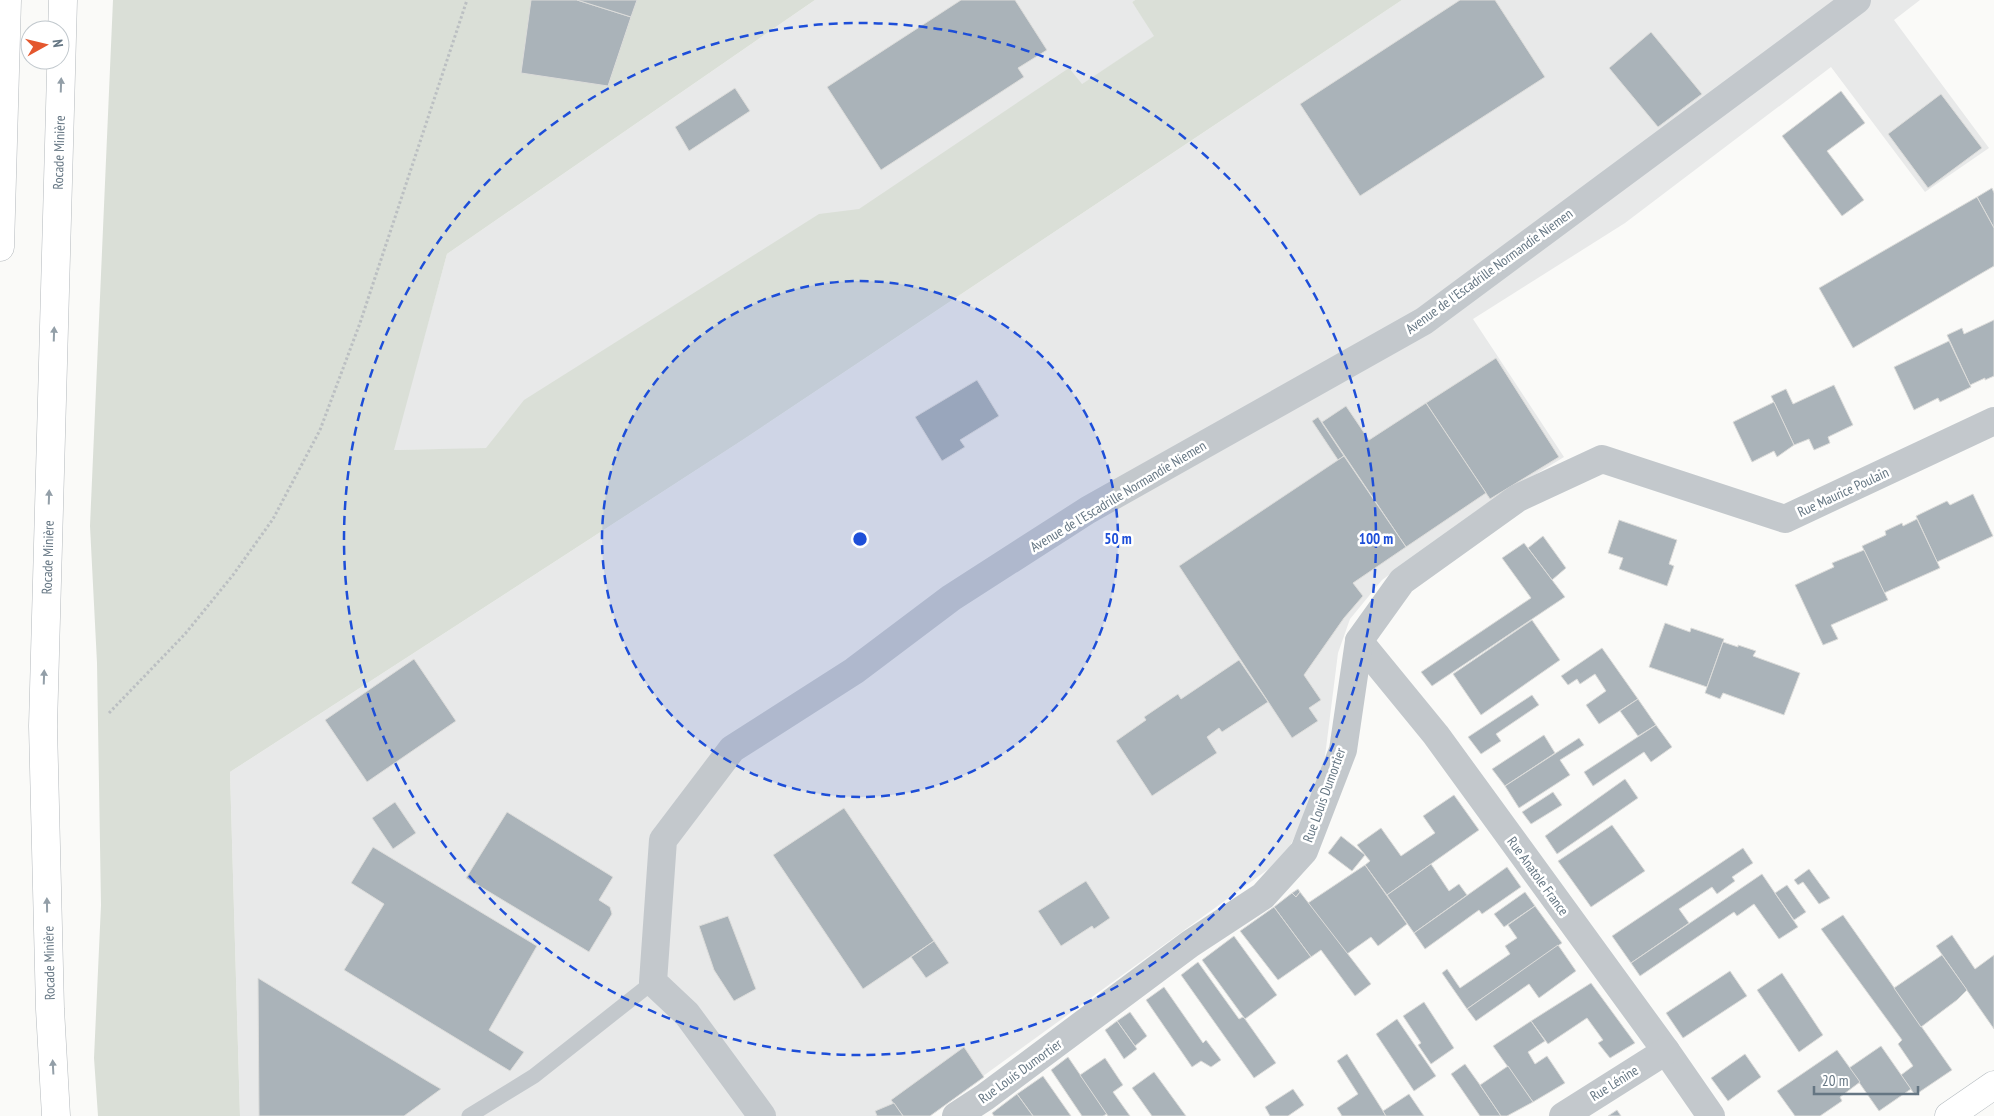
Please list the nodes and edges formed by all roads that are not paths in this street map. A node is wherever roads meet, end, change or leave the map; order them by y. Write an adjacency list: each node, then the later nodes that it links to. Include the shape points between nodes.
1 (7, 0): 4 (main road)
2 (1857, 0): 8 (street, Avenue de l'Escadrille Normandie Niemen, via 1424,321 1088,510 951,598 854,671 732,750 663,840)
3 (63, 2): 11 (main road, Rocade Minière, one-way to 3, via 43,726)
4 (0, 247)
5 (1994, 421): 6 (street, Rue Maurice Poulain, via 1784,519)
6 (1602, 459): 7 (street, Rue Louis Dumortier, via 1518,498 1402,581)
7 (1359, 641): 9 (street, Rue Anatole France, via 1436,735); 14 (street, Rue Louis Dumortier, via 1343,750 1304,851 1263,896 1190,944)
8 (653, 982): 12 (lane, via 534,1076); 13 (street, via 687,1014)
9 (1666, 1051): 15 (street, Rue Lénine); 16 (street, Rue Anatole France)
10 (1994, 1085): 17 (main road)
11 (56, 1116)
12 (469, 1116)
13 (762, 1116)
14 (956, 1116)
15 (1563, 1116)
16 (1711, 1116)
17 (1949, 1116)

